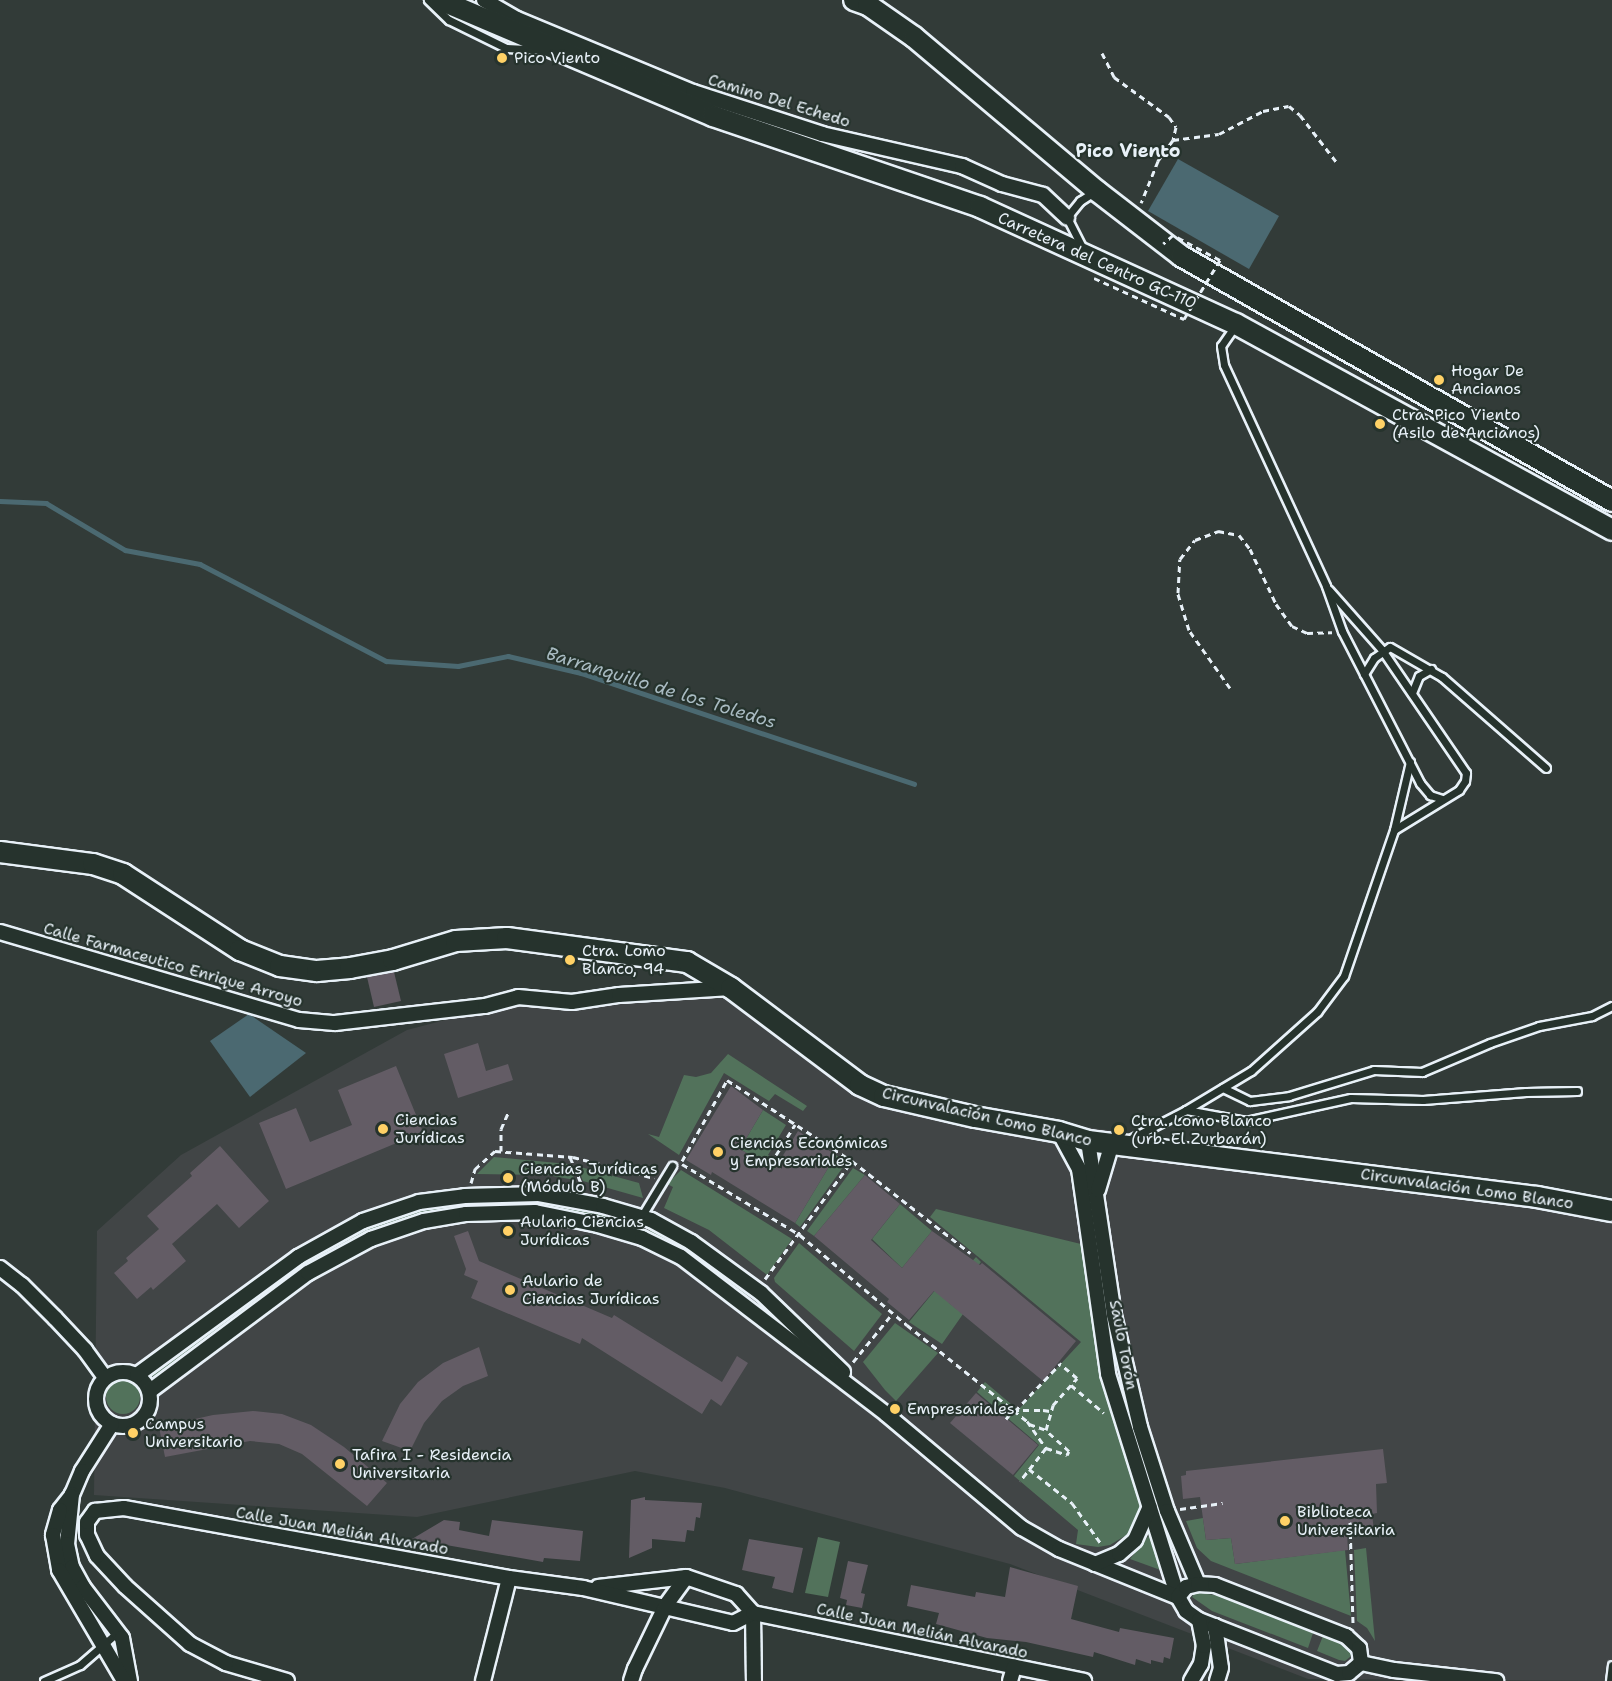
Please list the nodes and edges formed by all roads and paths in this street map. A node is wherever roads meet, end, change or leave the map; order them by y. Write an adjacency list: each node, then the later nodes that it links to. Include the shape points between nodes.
1 (428, 0): 5 (lane, via 449,20 506,48)
2 (440, 0): 5 (main road, Carretera del Centro GC-110)
3 (484, 0): 10 (street, Camino Del Echedo, via 517,19 693,92 822,134 962,166 1002,184 1043,195)
4 (854, 0): 9 (main road, via 868,5 914,37)
5 (555, 50): 13 (main road, Carretera del Centro GC-110, via 713,116 980,207)
6 (1102, 53): 7 (path, via 1114,77 1169,117 1176,127)
7 (1173, 140): 8 (path, via 1219,134 1263,111 1289,106); 11 (path, via 1158,161)
8 (1338, 164)
9 (1097, 191): 10 (lane, via 1080,201); 11 (main road)
10 (1067, 217): 13 (lane)
11 (1132, 220): 12 (main road)
12 (1163, 244): 14 (path, bridge, via 1173,235 1220,260 1184,319); 16 (main road)
13 (1086, 255): 15 (main road, Carretera del Centro GC-110)
14 (1094, 278)
15 (1236, 324): 17 (main road, Carretera del Centro GC-110); 18 (lane, via 1221,346 1224,365)
16 (1612, 501)
17 (1612, 530)
18 (1326, 586): 19 (lane); 20 (lane)
19 (1342, 631): 22 (lane); 23 (path, via 1307,633 1292,626 1239,536 1218,531 1195,540 1180,558 1178,592 1189,630)
20 (1382, 650): 21 (lane, via 1389,647); 22 (lane); 24 (lane)
21 (1431, 669): 24 (lane, via 1419,676); 26 (lane)
22 (1364, 674): 25 (lane)
23 (1230, 688)
24 (1412, 693): 27 (lane, via 1466,773 1459,790)
25 (1410, 762): 27 (lane, via 1426,791); 28 (lane)
26 (1546, 768)
27 (1442, 799): 28 (lane)
28 (1394, 830): 33 (lane, via 1344,976 1317,1012 1251,1071)
29 (0, 852): 31 (main road, Circunvalación Lomo Blanco, via 93,864 123,874 240,950 280,966 317,971 350,968 456,941 507,938 687,962)
30 (0, 932): 31 (street, Calle Farmaceutico Enrique Arroyo, via 299,1020 335,1023 485,1006 518,997 572,1002 619,994)
31 (731, 988): 38 (main road, Circunvalación Lomo Blanco, via 868,1089 975,1117)
32 (1612, 1006): 33 (lane, via 1592,1016 1539,1026 1490,1043 1422,1072 1374,1070 1289,1096 1250,1101)
33 (1223, 1088): 35 (lane)
34 (1577, 1091): 35 (lane, via 1423,1100 1352,1098 1246,1121)
35 (1186, 1110): 40 (lane)
36 (508, 1113): 41 (path, via 501,1129)
37 (795, 1124): 42 (path); 44 (path); 51 (path, via 728,1080 680,1163)
38 (1059, 1132): 39 (main road, Circunvalación Lomo Blanco); 74 (street, Saulo Torón, via 1078,1169 1108,1374)
39 (1088, 1141): 40 (main road, Circunvalación Lomo Blanco); 47 (street, Saulo Torón)
40 (1116, 1143): 47 (street); 49 (main road, Circunvalación Lomo Blanco, via 1537,1197)
41 (501, 1152): 43 (path); 46 (path, via 495,1151)
42 (776, 1155)
43 (570, 1157): 45 (path, via 648,1178 660,1177); 48 (path)
44 (852, 1161): 51 (path); 52 (path)
45 (670, 1169): 50 (lane)
46 (474, 1171)
47 (1097, 1195): 75 (street, Saulo Torón, via 1114,1315 1140,1427)
48 (590, 1204): 50 (street); 57 (street, via 539,1194 465,1196 419,1202 363,1221 298,1257)
49 (1612, 1211)
50 (641, 1217): 54 (street, via 691,1242)
51 (800, 1235): 54 (path); 55 (path)
52 (970, 1253)
53 (0, 1268): 58 (street, via 55,1318)
54 (757, 1290): 56 (street)
55 (893, 1313): 56 (path); 61 (path)
56 (844, 1373): 63 (street)
57 (137, 1375): 58 (street, via 121,1372); 60 (street)
58 (105, 1378): 66 (street, via 97,1390 96,1403 102,1416)
59 (1071, 1385): 61 (path, via 1077,1378 1059,1363); 62 (path); 64 (path)
60 (150, 1391): 63 (street, via 308,1273 371,1239 424,1221 535,1212 642,1238 681,1257); 66 (street, via 150,1408 140,1421 125,1427)
61 (1014, 1411): 62 (path, bridge); 65 (path, bridge); 67 (path)
62 (1050, 1411): 68 (path)
63 (886, 1414): 78 (street, via 1022,1528)
64 (1106, 1414)
65 (1006, 1419)
66 (112, 1424): 72 (street)
67 (1029, 1424): 68 (path); 69 (path)
68 (1046, 1430): 69 (path, via 1069,1451 1067,1455)
69 (1046, 1448): 70 (path)
70 (1029, 1469): 71 (path); 77 (path, via 1072,1503)
71 (1020, 1480)
72 (72, 1494): 88 (street, via 67,1544 72,1567); 90 (street, via 60,1510 53,1535 59,1570)
73 (1223, 1503): 75 (path)
74 (1150, 1507): 78 (street, via 1135,1540 1119,1554); 83 (street, Saulo Torón)
75 (1167, 1511): 81 (street, Saulo Torón)
76 (1350, 1522): 89 (path, via 1354,1620)
77 (1103, 1547)
78 (1095, 1564): 83 (street)
79 (509, 1578): 82 (street, Calle Juan Melián Alvarado); 98 (street, Calle Juan Melián Alvarado, via 124,1508 95,1511 87,1522 87,1534 97,1556 190,1644 226,1663); 99 (street)
80 (686, 1578): 82 (street, Calle Juan Melián Alvarado); 84 (street); 85 (street, Calle Juan Melián Alvarado, via 735,1594)
81 (1198, 1584): 83 (street, via 1186,1587); 89 (street, via 1215,1585)
82 (584, 1588): 84 (street, Calle Juan Melián Alvarado)
83 (1178, 1597): 86 (street, via 1186,1611)
84 (666, 1605): 85 (street, Calle Juan Melián Alvarado, via 733,1623); 100 (street, via 634,1669)
85 (753, 1613): 93 (street, Calle Juan Melián Alvarado); 101 (street)
86 (1199, 1620): 87 (street); 104 (street, via 1204,1646 1201,1664)
87 (1215, 1626): 94 (street); 105 (street, via 1221,1668)
88 (118, 1632): 90 (lane); 97 (street)
89 (1348, 1638): 91 (street, via 1359,1648)
90 (102, 1647): 95 (lane, via 80,1665); 96 (street)
91 (1361, 1663): 94 (street, via 1349,1673); 106 (street)
92 (1612, 1665): 107 (lane)
93 (1014, 1667): 102 (street); 103 (street, Calle Juan Melián Alvarado)
94 (1335, 1677)
95 (44, 1681)
96 (124, 1681)
97 (130, 1681)
98 (287, 1681)
99 (483, 1681)
100 (632, 1681)
101 (754, 1681)
102 (1010, 1681)
103 (1084, 1681)
104 (1191, 1681)
105 (1217, 1681)
106 (1496, 1681)
107 (1610, 1681)

